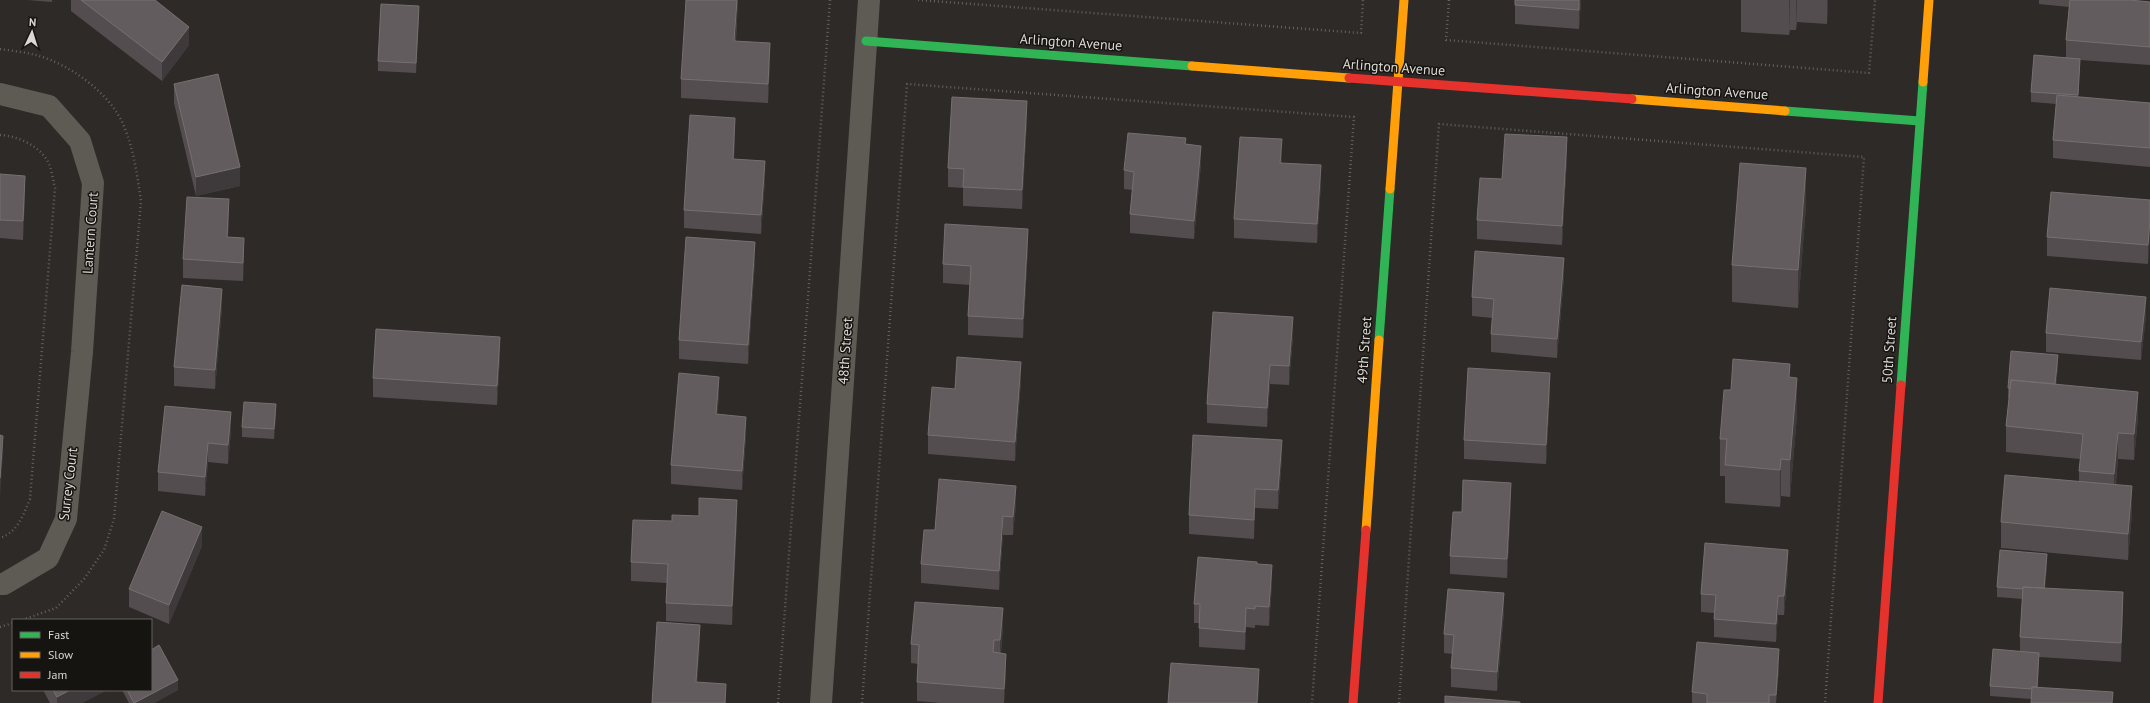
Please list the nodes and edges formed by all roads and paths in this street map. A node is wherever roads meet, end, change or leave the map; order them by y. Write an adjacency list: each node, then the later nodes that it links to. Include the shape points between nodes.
1 (830, 0): 19 (path)
2 (869, 0): 9 (street, 48th Street)
3 (918, 0): 4 (path, via 1361,33)
4 (1363, 0)
5 (1404, 0): 10 (street, 49th Street)
6 (1448, 0): 7 (path, via 1446,40 1869,72)
7 (1875, 0)
8 (1929, 0): 12 (street, 50th Street)
9 (866, 41): 10 (street, Arlington Avenue); 20 (street, 48th Street)
10 (1399, 81): 12 (street, Arlington Avenue); 23 (street, 49th Street)
11 (0, 94): 14 (street, Lantern Court, via 49,106 80,141 93,184)
12 (1920, 121): 26 (street, 50th Street)
13 (0, 135): 15 (path, via 11,136 34,146 49,163 55,188 30,499 20,522 8,535)
14 (82, 352): 16 (street, Surrey Court, via 66,519 48,558)
15 (0, 538)
16 (0, 584)
17 (12, 623): 18 (path)
18 (0, 627)
19 (778, 703)
20 (821, 703)
21 (862, 703): 22 (path, via 907,84 1354,117)
22 (1312, 703)
23 (1352, 703)
24 (1399, 703): 25 (path, via 1439,124 1864,157)
25 (1825, 703)
26 (1878, 703)

